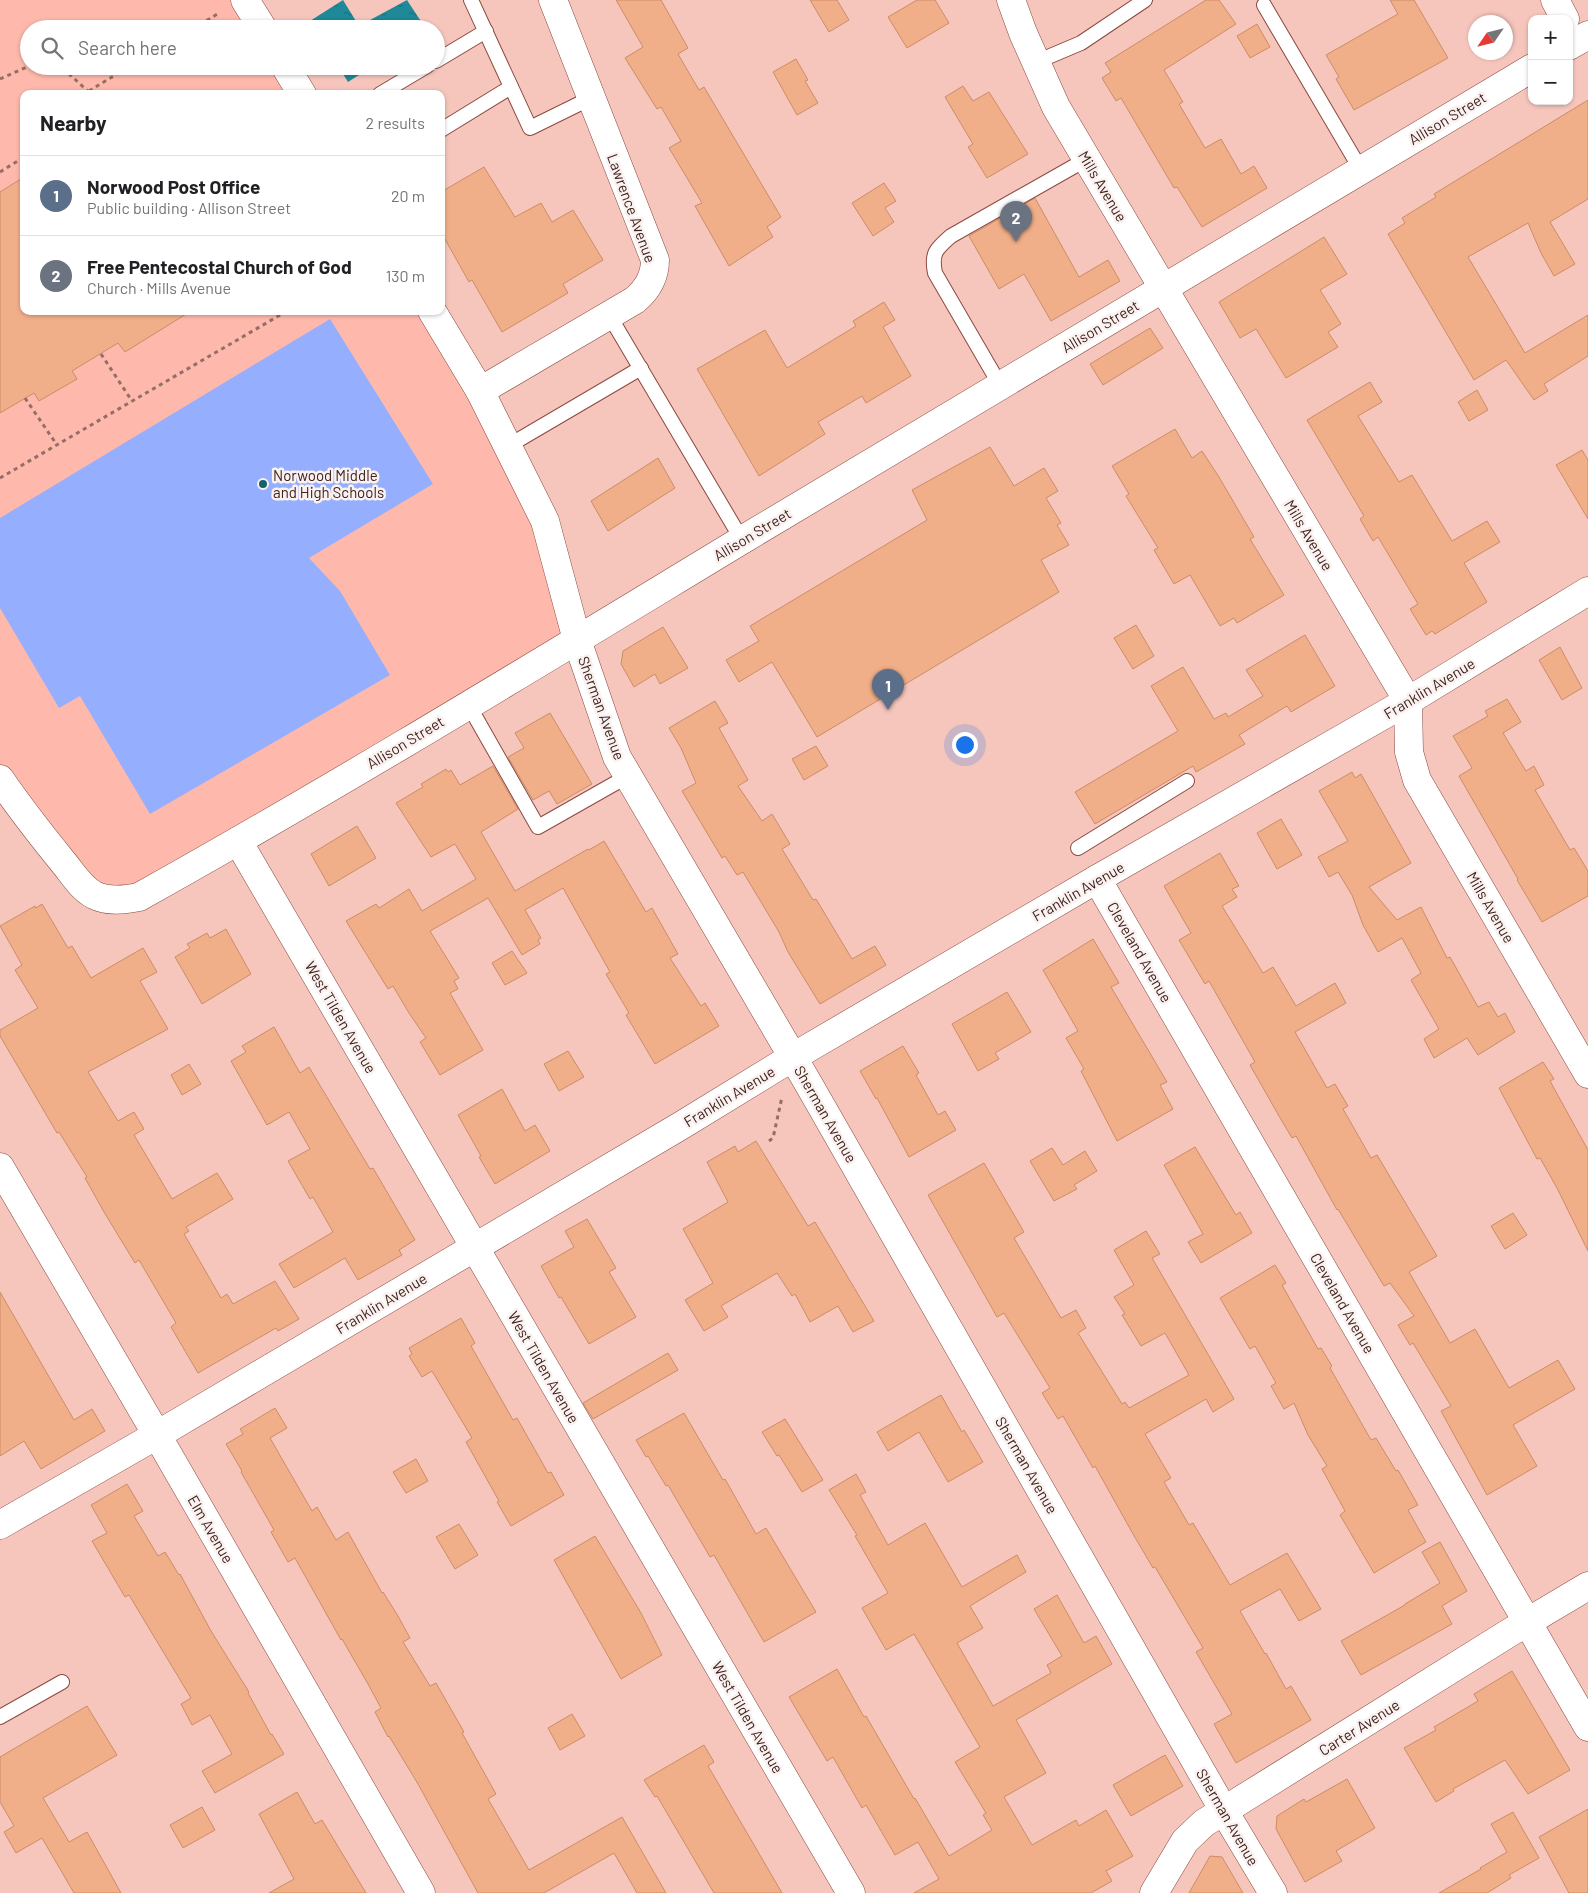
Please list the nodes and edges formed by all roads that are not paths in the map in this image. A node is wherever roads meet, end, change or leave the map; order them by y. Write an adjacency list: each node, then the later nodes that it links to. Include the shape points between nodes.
1 (245, 0): 8 (street)
2 (471, 0): 9 (lane)
3 (553, 0): 19 (street, Lawrence Avenue)
4 (1011, 0): 12 (street, Mills Avenue)
5 (1145, 0): 12 (lane, via 1081,43)
6 (1555, 0): 10 (street)
7 (1264, 6): 22 (lane)
8 (257, 20)
9 (486, 32): 11 (lane); 16 (lane)
10 (1574, 33)
11 (445, 56)
12 (1036, 62): 21 (street, Mills Avenue, via 1056,107)
13 (1528, 70): 22 (street, Allison Street)
14 (290, 75): 17 (street)
15 (412, 75): 18 (lane)
16 (511, 87): 19 (lane, via 530,128); 20 (lane)
17 (300, 90)
18 (387, 90)
19 (591, 98): 25 (street, Lawrence Avenue, via 654,260 652,278 642,294)
20 (445, 128)
21 (1087, 160): 23 (street, Mills Avenue); 27 (lane, via 951,236 937,248 932,260 935,273)
22 (1361, 170): 23 (street, Allison Street)
23 (1163, 288): 27 (street, Allison Street); 33 (street, Mills Avenue)
24 (434, 315): 28 (street, Sherman Avenue)
25 (609, 315): 26 (lane); 28 (street, Lawrence Avenue)
26 (641, 368): 29 (lane); 30 (lane)
27 (1000, 385): 30 (street, Allison Street)
28 (480, 390): 29 (street, Sherman Avenue)
29 (508, 446): 32 (street, Sherman Avenue, via 545,521)
30 (742, 540): 32 (street, Allison Street)
31 (1588, 591): 33 (street, Franklin Avenue)
32 (577, 640): 34 (street, Allison Street); 35 (street, Sherman Avenue, via 617,757)
33 (1408, 701): 40 (street, Franklin Avenue); 42 (street, Mills Avenue, via 1409,752 1417,780)
34 (468, 704): 35 (lane, via 538,827); 38 (street, Allison Street)
35 (628, 776): 41 (street, Sherman Avenue)
36 (0, 780): 38 (street, Allison Street, via 78,883 102,898 121,900 139,897)
37 (1187, 781): 39 (lane)
38 (238, 841): 44 (street, West Tilden Avenue)
39 (1078, 848)
40 (1097, 879): 41 (street, Franklin Avenue); 48 (street, Cleveland Avenue)
41 (793, 1057): 44 (street, Franklin Avenue); 52 (street, Sherman Avenue)
42 (1588, 1074)
43 (0, 1167): 45 (street, Elm Avenue)
44 (475, 1248): 45 (street, Franklin Avenue); 54 (street, West Tilden Avenue)
45 (157, 1435): 46 (street, Franklin Avenue); 53 (street, Elm Avenue)
46 (0, 1525)
47 (1588, 1586): 48 (street, Carter Avenue)
48 (1528, 1622): 51 (street, Cleveland Avenue); 52 (street, Carter Avenue)
49 (62, 1682): 50 (lane)
50 (0, 1717)
51 (1588, 1727)
52 (1224, 1811): 55 (street, Carter Avenue, via 1204,1823 1185,1841); 56 (street, Sherman Avenue)
53 (420, 1893)
54 (851, 1893)
55 (1154, 1893)
56 (1273, 1893)

